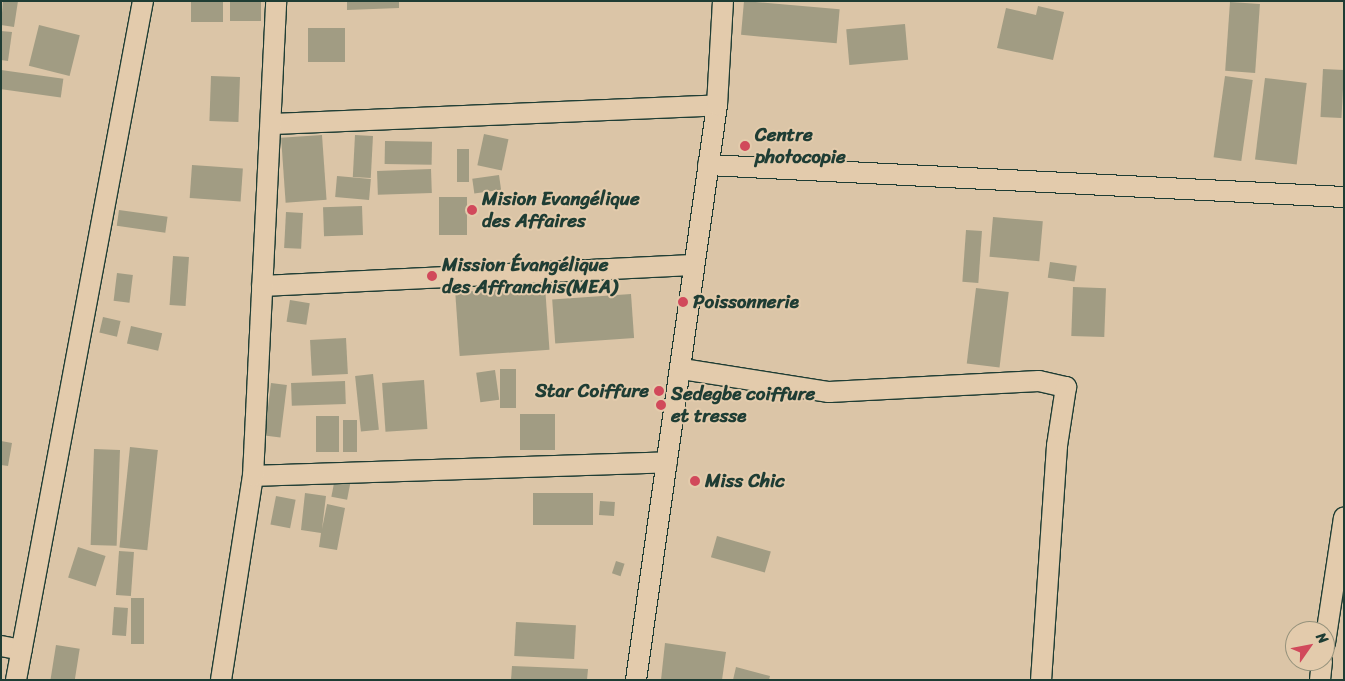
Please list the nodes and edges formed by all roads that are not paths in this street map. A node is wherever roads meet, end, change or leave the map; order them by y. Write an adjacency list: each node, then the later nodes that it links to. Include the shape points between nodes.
1 (143, 1): 17 (street)
2 (276, 1): 5 (street)
3 (723, 1): 4 (street)
4 (717, 105): 5 (street); 6 (street)
5 (271, 124): 9 (street)
6 (708, 165): 7 (street); 8 (street)
7 (1344, 197)
8 (692, 265): 9 (street); 10 (street)
9 (262, 286): 12 (street)
10 (682, 369): 11 (street); 21 (street, via 829,392 1039,381 1066,387 1057,446)
11 (667, 462): 12 (street); 20 (street)
12 (253, 476): 19 (street)
13 (1344, 517): 14 (street)
14 (1341, 557): 15 (street)
15 (1329, 621)
16 (1, 646): 17 (street)
17 (22, 650): 18 (street)
18 (16, 680)
19 (221, 680)
20 (636, 680)
21 (1041, 680)

